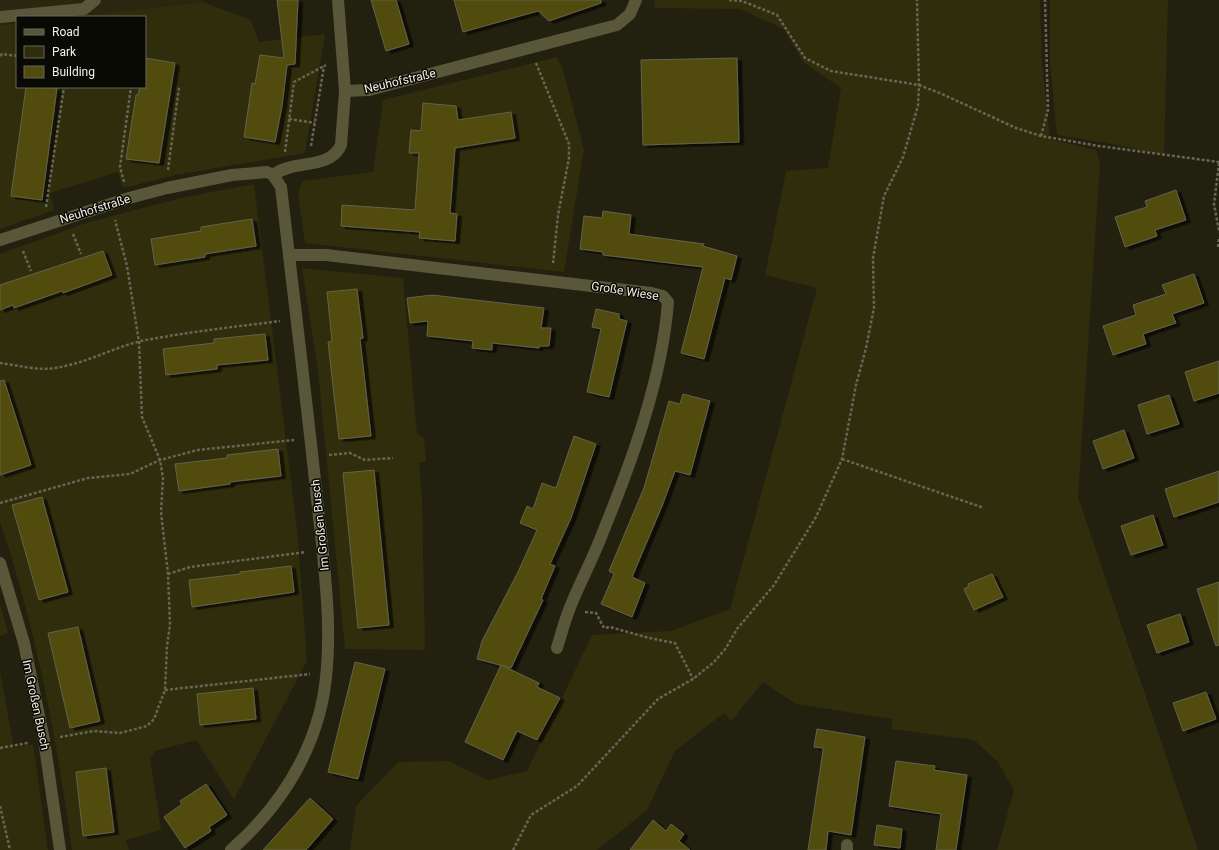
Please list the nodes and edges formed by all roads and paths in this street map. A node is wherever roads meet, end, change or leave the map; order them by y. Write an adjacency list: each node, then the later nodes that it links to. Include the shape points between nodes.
1 (95, 0): 7 (street, via 84,9)
2 (338, 0): 9 (street)
3 (636, 0): 8 (street, Neuhofstraße, via 630,14 616,25)
4 (729, 0): 13 (path, via 742,1 777,14 805,58 831,72)
5 (917, 0): 13 (path)
6 (1045, 0): 20 (path, via 1048,110)
7 (0, 17)
8 (530, 49): 17 (street, Neuhofstraße, via 369,90); 35 (path, via 569,144)
9 (343, 55): 12 (path); 17 (street)
10 (0, 56): 11 (path)
11 (16, 56)
12 (324, 66): 18 (path, via 294,82); 19 (path)
13 (919, 85): 20 (path, via 1016,128); 42 (path, via 914,121 903,157 884,196 876,234 873,258 874,308)
14 (179, 87): 24 (path)
15 (64, 88): 27 (path)
16 (131, 88): 25 (path, via 120,167)
17 (345, 91): 21 (street, Neuhofstraße, via 341,145 337,153 331,158)
18 (289, 119): 19 (path); 23 (path)
19 (315, 122): 21 (path)
20 (1041, 136): 22 (path)
21 (308, 163): 23 (street, Neuhofstraße)
22 (1219, 163): 28 (path, via 1214,204)
23 (278, 172): 24 (street, Neuhofstraße, via 261,171); 33 (street, Im Großen Busch)
24 (167, 188): 25 (street, Neuhofstraße)
25 (129, 198): 26 (street, Neuhofstraße)
26 (111, 204): 27 (street, Neuhofstraße); 37 (path, via 127,266)
27 (44, 225): 29 (street, Neuhofstraße)
28 (1219, 231)
29 (16, 235): 31 (street, Neuhofstraße); 34 (path)
30 (1219, 238): 32 (path)
31 (0, 240)
32 (1218, 247)
33 (289, 255): 35 (street, Große Wiese, via 326,255); 36 (street, Im Großen Busch)
34 (31, 271)
35 (551, 281): 49 (street, Große Wiese, via 651,293 663,296 668,302 667,321 659,357 637,438 602,534)
36 (296, 319): 37 (path, via 194,331); 40 (street, Im Großen Busch)
37 (139, 342): 38 (path, via 109,350 82,362 53,369); 43 (path, via 142,418)
38 (0, 363)
39 (276, 442): 43 (path, via 198,450)
40 (313, 456): 41 (path, via 350,453 365,460); 46 (street, Im Großen Busch)
41 (393, 458)
42 (842, 459): 45 (path); 52 (path, via 816,517 774,585 714,662)
43 (160, 460): 44 (path, via 130,474 88,478); 48 (path, via 163,478 161,512)
44 (0, 503)
45 (984, 508)
46 (323, 550): 48 (path, via 190,567); 51 (street, Im Großen Busch, via 327,628)
47 (0, 563): 54 (street, Im Großen Busch, via 24,643)
48 (168, 574): 53 (path, via 170,625)
49 (569, 610): 50 (street, Große Wiese); 52 (path, via 596,613 604,628 610,627 675,643)
50 (557, 648)
51 (326, 674): 53 (path); 59 (street, Im Großen Busch, via 320,713 300,766 270,811)
52 (693, 679): 60 (path, via 658,699 577,786 531,815)
53 (165, 690): 54 (path, via 154,719 148,727 120,733 94,731)
54 (44, 740): 55 (path); 58 (street, Im Großen Busch)
55 (0, 748)
56 (0, 806): 57 (path)
57 (10, 850)
58 (60, 850)
59 (231, 850)
60 (513, 850)

